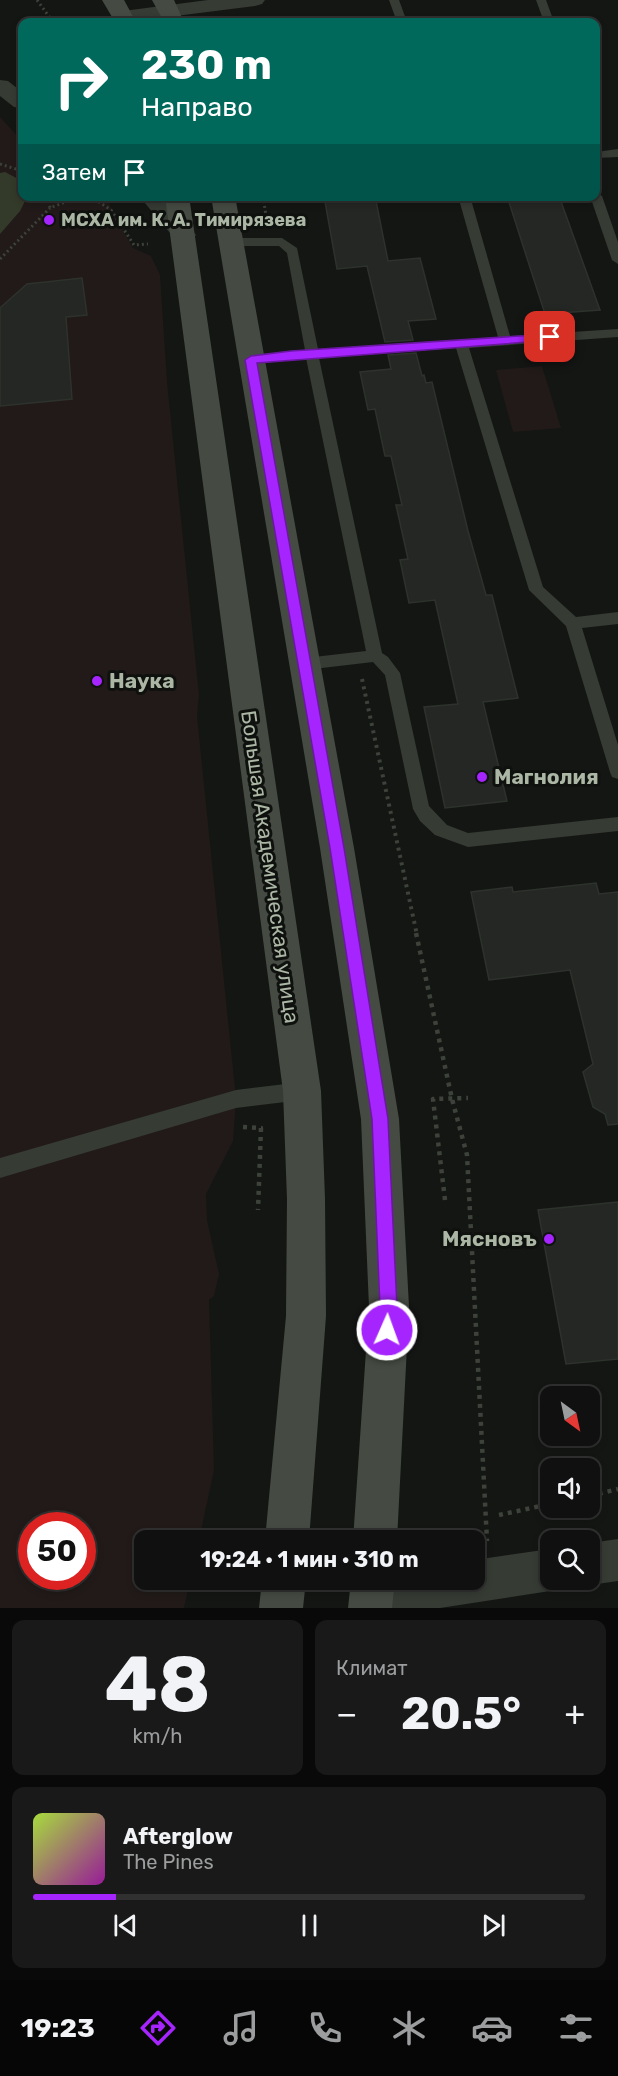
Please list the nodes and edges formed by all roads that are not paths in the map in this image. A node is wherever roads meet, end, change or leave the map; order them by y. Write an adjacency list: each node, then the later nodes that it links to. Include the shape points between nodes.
1 (255, 0): 4 (street)
2 (394, 0): 6 (lane)
3 (541, 0): 7 (lane)
4 (168, 11): 5 (street)
5 (120, 13)
6 (401, 18)
7 (548, 18)
8 (0, 86): 9 (street)
9 (18, 99)
10 (618, 153): 11 (lane)
11 (600, 155)
12 (154, 201): 17 (street)
13 (178, 201): 17 (main road, Большая Академическая улица)
14 (224, 201): 18 (main road)
15 (465, 201): 21 (lane)
16 (598, 201): 19 (lane)
17 (184, 235): 31 (main road, Большая Академическая улица)
18 (231, 242): 23 (lane, via 282,242 293,251); 24 (main road)
19 (618, 260)
20 (618, 333): 21 (lane)
21 (505, 340): 22 (lane)
22 (460, 344): 23 (lane); 26 (lane, via 536,590)
23 (312, 354): 24 (lane); 27 (lane)
24 (251, 360): 28 (main road)
25 (618, 618): 26 (lane)
26 (573, 623): 29 (lane)
27 (375, 656): 28 (lane); 30 (lane, via 392,673 421,809 433,825 450,836 468,840)
28 (305, 664): 34 (main road, via 380,1119 388,1307)
29 (618, 772)
30 (618, 824)
31 (302, 1091): 32 (lane, via 236,1099); 33 (main road, Большая Академическая улица, via 306,1316)
32 (0, 1168)
33 (288, 1530)
34 (376, 1530)
35 (618, 1560): 36 (street)
36 (600, 1563)
37 (540, 1572): 39 (street)
38 (283, 1590): 40 (main road)
39 (372, 1595)
40 (281, 1608)

